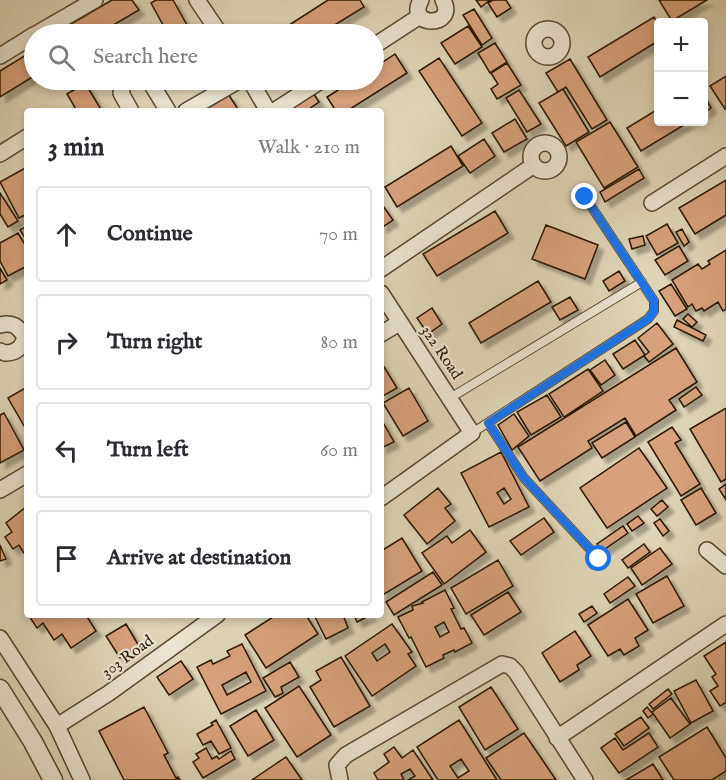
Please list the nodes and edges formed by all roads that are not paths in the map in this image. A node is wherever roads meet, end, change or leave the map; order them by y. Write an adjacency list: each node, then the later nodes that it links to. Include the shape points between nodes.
1 (95, 0): 6 (street)
2 (197, 0): 7 (street)
3 (421, 0): 5 (street)
4 (443, 0): 5 (street, via 446,12 441,18 432,22)
5 (420, 16): 8 (street)
6 (54, 24)
7 (213, 24)
8 (384, 39)
9 (24, 42): 10 (street)
10 (0, 56)
11 (122, 90): 16 (street)
12 (155, 90): 17 (street)
13 (223, 90): 18 (street)
14 (256, 90): 19 (street)
15 (307, 90): 20 (street)
16 (129, 108)
17 (166, 108)
18 (191, 108)
19 (266, 108)
20 (279, 108)
21 (24, 138): 22 (street)
22 (0, 154)
23 (726, 156): 26 (street)
24 (534, 165): 27 (street)
25 (585, 197): 28 (lane)
26 (652, 203)
27 (384, 267)
28 (642, 282): 36 (lane); 37 (lane, via 654,301 654,311 648,319)
29 (384, 298): 30 (street, 322 Road)
30 (399, 323): 32 (street); 36 (street, 322 Road)
31 (0, 325): 33 (street, via 16,326)
32 (384, 332)
33 (24, 336)
34 (24, 340): 35 (street, via 18,350)
35 (0, 351)
36 (450, 398): 38 (street, 322 Road)
37 (488, 423): 38 (lane); 43 (lane, via 524,478)
38 (472, 433): 41 (street)
39 (24, 476): 40 (street)
40 (0, 490)
41 (384, 496)
42 (707, 550): 44 (street)
43 (599, 559)
44 (726, 566)
45 (214, 618): 49 (street, 303 Road)
46 (726, 624): 50 (street)
47 (0, 639): 49 (street)
48 (0, 688): 51 (street)
49 (57, 726): 52 (street)
50 (557, 738): 53 (street, via 516,672 502,664 346,755 337,765); 54 (street)
51 (53, 780)
52 (82, 780)
53 (340, 780)
54 (585, 780)

